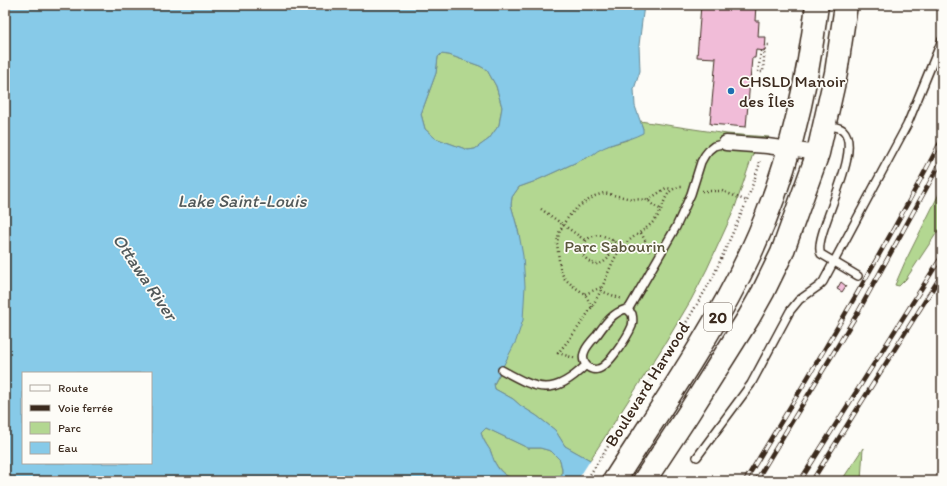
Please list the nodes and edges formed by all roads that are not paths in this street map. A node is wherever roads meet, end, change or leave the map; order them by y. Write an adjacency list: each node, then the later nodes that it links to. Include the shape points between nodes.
1 (817, 5): 6 (highway, Boulevard Harwood / 20, via 805,85)
2 (846, 5): 4 (highway, 20, via 836,73)
3 (942, 40): 8 (lane, via 908,124)
4 (824, 124): 7 (highway, 20); 8 (lane, via 842,129 848,144 845,165 819,248 821,254)
5 (726, 143): 6 (street); 10 (lane, via 714,146 705,155 676,227)
6 (788, 149): 7 (street); 14 (highway, Boulevard Harwood / 20, via 765,217 733,287 692,362)
7 (818, 153): 15 (highway, 20, via 790,233 763,292)
8 (833, 262): 9 (lane); 13 (lane, via 819,286 790,310 751,384)
9 (858, 276)
10 (628, 310): 11 (lane, via 614,314 586,349 583,355); 11 (lane, via 632,314 632,326 615,353 598,369 593,370)
11 (586, 365): 12 (lane, via 563,384 548,388 522,381)
12 (502, 370)
13 (697, 457)
14 (618, 476)
15 (644, 481)

